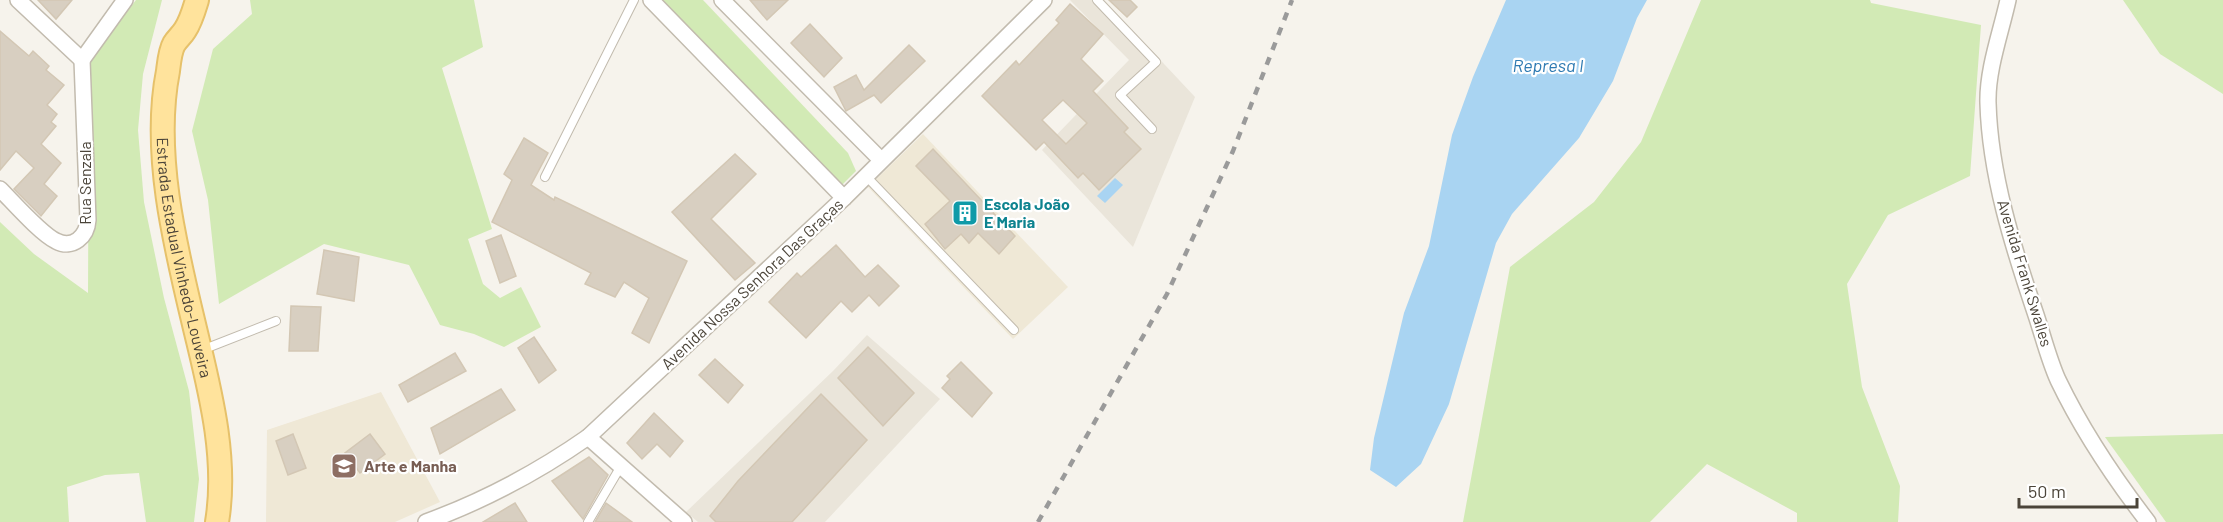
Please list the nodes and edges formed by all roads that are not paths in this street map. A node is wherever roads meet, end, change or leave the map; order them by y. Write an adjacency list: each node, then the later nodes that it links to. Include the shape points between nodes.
1 (18, 0): 12 (street)
2 (124, 0): 12 (street)
3 (182, 0): 11 (main road)
4 (197, 0): 11 (main road, Estrada Estadual Vinhedo-Louveira, via 186,29)
5 (634, 0): 16 (lane)
6 (651, 0): 18 (street)
7 (722, 0): 14 (street)
8 (1044, 0): 14 (street, Avenida Nossa Senhora Das Graças)
9 (1097, 0): 13 (lane, via 1156,62 1120,95)
10 (2008, 0): 28 (street, Avenida Frank Swalles, via 1988,102 1994,162 2013,244 2057,378 2090,438)
11 (173, 46): 21 (main road, Estrada Estadual Vinhedo-Louveira, via 163,119 165,184)
12 (82, 60): 17 (street, Rua Senzala, via 88,220 84,234 72,243 57,242)
13 (1152, 129)
14 (881, 160): 15 (street, Avenida Nossa Senhora Das Graças)
15 (865, 175): 18 (street, Avenida Nossa Senhora Das Graças); 20 (lane)
16 (545, 177)
17 (0, 189)
18 (844, 198): 22 (street, Avenida Nossa Senhora Das Graças)
19 (276, 321): 21 (lane)
20 (1014, 330)
21 (201, 351): 25 (main road, Estrada Estadual Vinhedo-Louveira, via 218,445)
22 (588, 437): 23 (street); 26 (street, Avenida Nossa Senhora Das Graças, via 469,506)
23 (621, 466): 24 (street); 27 (lane)
24 (678, 520)
25 (217, 522)
26 (426, 522)
27 (588, 522)
28 (2148, 522)

